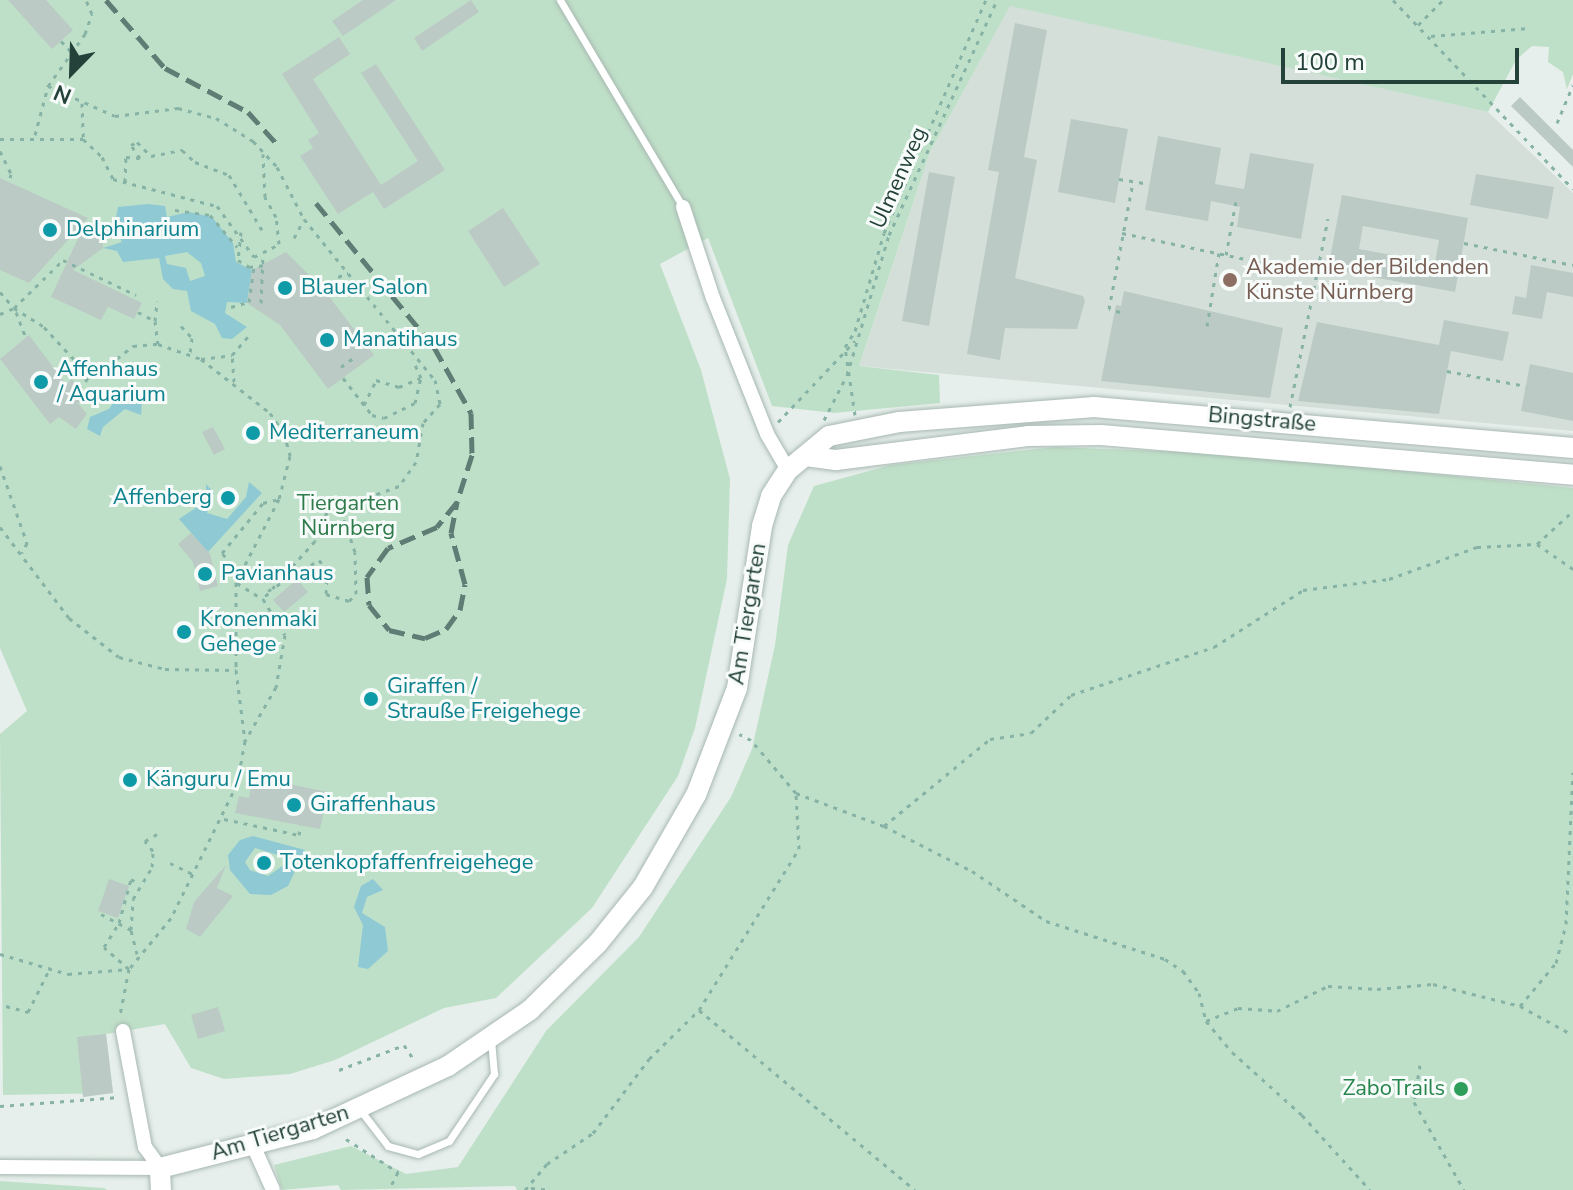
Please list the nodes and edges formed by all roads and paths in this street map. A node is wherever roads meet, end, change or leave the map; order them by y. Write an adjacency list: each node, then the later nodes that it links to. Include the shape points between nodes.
1 (86, 0): 11 (path, via 92,14)
2 (560, 0): 29 (lane)
3 (986, 0): 67 (path, Ulmenweg, via 884,233 855,331)
4 (997, 0): 65 (path, Ulmenweg, via 889,235)
5 (1393, 0): 7 (path)
6 (1443, 0): 7 (path)
7 (1418, 25): 9 (path)
8 (1531, 28): 9 (path)
9 (1428, 36): 26 (path)
10 (61, 41): 11 (path)
11 (72, 53): 13 (path)
12 (1573, 85): 15 (path)
13 (48, 86): 14 (path); 16 (path)
14 (82, 103): 18 (path); 20 (path, via 115,116 178,108 216,118 253,141)
15 (1557, 123)
16 (35, 135): 17 (path); 18 (path)
17 (0, 139)
18 (83, 139): 23 (path, via 102,157 113,179)
19 (0, 151): 22 (path, via 11,174)
20 (263, 154): 33 (path, via 277,167); 44 (path, via 265,197 276,217 279,244)
21 (1119, 179): 24 (path)
22 (9, 182)
23 (125, 182): 27 (path); 36 (path, via 126,157 140,158 131,145 137,142 151,156 182,150 229,175)
24 (1133, 182): 25 (path); 38 (path)
25 (1149, 184)
26 (1573, 189)
27 (187, 198): 30 (path); 32 (path, via 217,206)
28 (1236, 201): 43 (path)
29 (683, 207): 87 (street)
30 (188, 209): 31 (path); 35 (path, via 210,215)
31 (175, 210)
32 (229, 219): 35 (path); 37 (path)
33 (304, 219): 39 (path); 48 (path)
34 (1328, 219): 49 (path)
35 (222, 227): 41 (path)
36 (262, 230)
37 (241, 232): 41 (path); 44 (path, via 248,252)
38 (1122, 233): 42 (path); 58 (path, via 1109,309)
39 (294, 238)
40 (1464, 243): 46 (path)
41 (237, 247): 47 (path, via 238,260)
42 (1219, 253): 43 (path); 62 (path)
43 (1226, 255): 49 (path)
44 (263, 256): 45 (path)
45 (266, 265): 47 (path); 54 (path)
46 (1573, 265)
47 (254, 267): 55 (path, via 249,302)
48 (348, 273): 50 (path); 70 (path)
49 (1317, 274): 84 (path)
50 (338, 277)
51 (0, 292): 56 (path)
52 (136, 295): 56 (path, via 63,260)
53 (157, 301): 60 (path)
54 (261, 303)
55 (231, 307)
56 (14, 308): 59 (path); 64 (path); 75 (path, via 44,327 71,362)
57 (138, 312): 60 (path)
58 (1120, 312)
59 (0, 314)
60 (155, 321): 66 (path)
61 (181, 326): 68 (path, via 192,338)
62 (1207, 326)
63 (250, 334): 69 (path)
64 (26, 338)
65 (857, 340): 67 (path); 76 (path, Ulmenweg)
66 (158, 344): 68 (path); 75 (path, via 133,346)
67 (845, 347): 76 (path, Ulmenweg); 87 (path)
68 (190, 354): 71 (path)
69 (232, 355): 71 (path); 79 (path)
70 (412, 357): 78 (path); 95 (path, via 435,380 440,404 423,423 416,462 399,486 379,497)
71 (201, 359): 79 (path)
72 (352, 359): 73 (path)
73 (341, 367)
74 (1447, 371): 80 (path)
75 (93, 372): 81 (path)
76 (847, 375): 85 (path, Ulmenweg); 86 (path)
77 (343, 378): 82 (path)
78 (421, 378): 82 (path, via 399,387 376,380); 82 (path, via 415,403 384,418 372,415)
79 (234, 382): 94 (path, via 270,413 284,433 290,456)
80 (1526, 386)
81 (79, 389)
82 (364, 405)
83 (950, 418): 84 (street, Bingstraße, via 1094,407); 85 (street, Bingstraße); 88 (street)
84 (1287, 423): 89 (street, Bingstraße)
85 (858, 427): 90 (street, Bingstraße, via 829,436)
86 (820, 429)
87 (767, 434): 92 (street)
88 (952, 445): 90 (street, Bingstraße, via 836,460); 93 (street, Bingstraße, via 1101,435)
89 (1573, 448)
90 (806, 456): 92 (street, Bingstraße)
91 (0, 466): 99 (path, via 27,543)
92 (788, 470): 106 (street, Am Tiergarten, via 764,515 747,641)
93 (1573, 475)
94 (279, 499): 101 (path); 101 (path, via 263,503 222,553)
95 (339, 505): 103 (path, via 327,512 315,541); 103 (path, via 355,552 356,594 349,601 326,594 327,570 319,560 278,590)
96 (1573, 511): 98 (path)
97 (0, 527): 99 (path)
98 (1537, 544): 100 (path); 112 (path, via 1477,547 1389,579 1303,590 1214,647 1071,695 1031,733 990,739)
99 (21, 553): 105 (path, via 69,618 119,657 165,669)
100 (1573, 569)
101 (238, 572): 102 (path)
102 (236, 582): 104 (path); 105 (path)
103 (268, 591): 104 (path)
104 (263, 599): 107 (path, via 285,635 276,687)
105 (236, 670): 107 (path)
106 (724, 728): 109 (path, via 751,740); 132 (street, Am Tiergarten, via 681,825 643,887 568,975)
107 (245, 741): 110 (path)
108 (1573, 772): 115 (path)
109 (796, 793): 112 (path); 128 (path, via 799,849)
110 (224, 819): 111 (path, via 299,835); 117 (path)
111 (301, 825)
112 (884, 826): 129 (path, via 972,871 1046,921 1165,959 1183,971 1199,993)
113 (157, 834): 118 (path, via 145,841 153,851 152,867)
114 (1573, 848): 115 (path)
115 (1569, 855): 127 (path, via 1566,924 1556,963)
116 (170, 863): 117 (path)
117 (195, 875): 123 (path, via 171,918)
118 (139, 884): 120 (path, via 131,879); 121 (path)
119 (101, 914): 120 (path)
120 (119, 923): 121 (path); 124 (path, via 104,947)
121 (131, 930): 123 (path)
122 (0, 954): 125 (path)
123 (137, 954): 124 (path)
124 (129, 969): 125 (path, via 68,974); 130 (path, via 120,1012)
125 (49, 970): 126 (path, via 28,1012)
126 (6, 1006)
127 (1520, 1006): 129 (path, via 1433,984 1328,986 1277,1011 1238,1008); 131 (path)
128 (699, 1010): 143 (path, via 649,1059 593,1133 547,1164); 148 (path)
129 (1206, 1021): 149 (path)
130 (123, 1031): 136 (street)
131 (1573, 1035)
132 (491, 1038): 138 (street, Am Tiergarten); 138 (lane, via 494,1074 449,1141 418,1154 388,1146)
133 (414, 1060): 135 (path, via 404,1045)
134 (1420, 1065): 150 (path, via 1414,1102)
135 (339, 1070)
136 (134, 1094): 137 (path); 142 (street, via 145,1147)
137 (0, 1106)
138 (360, 1109): 140 (street, Am Tiergarten, via 313,1129)
139 (346, 1139): 146 (path, via 398,1172)
140 (252, 1143): 142 (street, Am Tiergarten); 145 (street)
141 (0, 1167): 142 (street)
142 (160, 1168): 144 (street)
143 (528, 1189): 147 (path)
144 (161, 1190)
145 (273, 1190)
146 (389, 1190)
147 (551, 1190)
148 (915, 1190)
149 (1370, 1190)
150 (1464, 1190)

